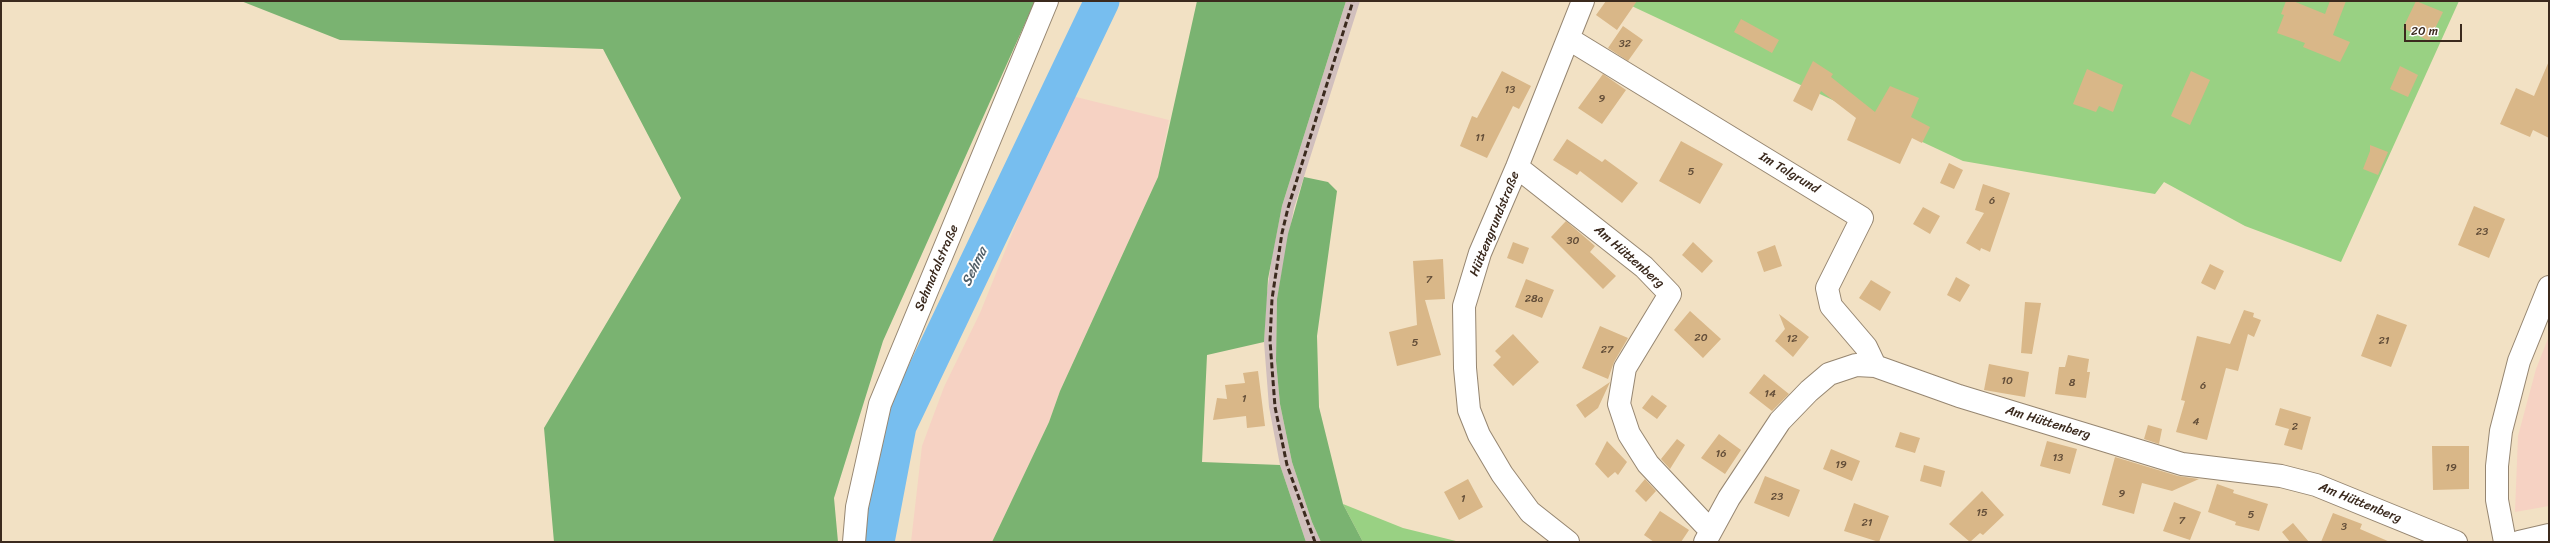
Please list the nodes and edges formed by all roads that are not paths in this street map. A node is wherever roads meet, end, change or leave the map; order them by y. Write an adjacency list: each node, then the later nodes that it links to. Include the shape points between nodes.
1 (1047, 1): 9 (street, Sehmatalstraße, via 880,404 857,507)
2 (1583, 1): 3 (street, Hüttengrundstraße)
3 (1569, 38): 4 (street, Hüttengrundstraße); 6 (street, Im Talgrund, via 1862,218 1827,288 1831,306 1866,346)
4 (1517, 167): 8 (street, Am Hüttenberg, via 1644,267 1670,294 1625,368 1618,404 1629,434 1648,464); 10 (street, Hüttengrundstraße, via 1480,253 1464,306 1469,410 1479,435 1507,481 1530,512)
5 (2549, 287): 12 (street, via 2519,361 2501,431 2497,500)
6 (1875, 366): 8 (street, Am Hüttenberg, via 1856,365 1829,374 1809,391 1780,421); 11 (street, Am Hüttenberg, via 1958,396 2182,464 2281,476 2316,485)
7 (2549, 535): 13 (street)
8 (1707, 536)
9 (854, 542)
10 (1568, 542)
11 (2456, 542)
12 (2505, 542)
13 (2519, 542)

